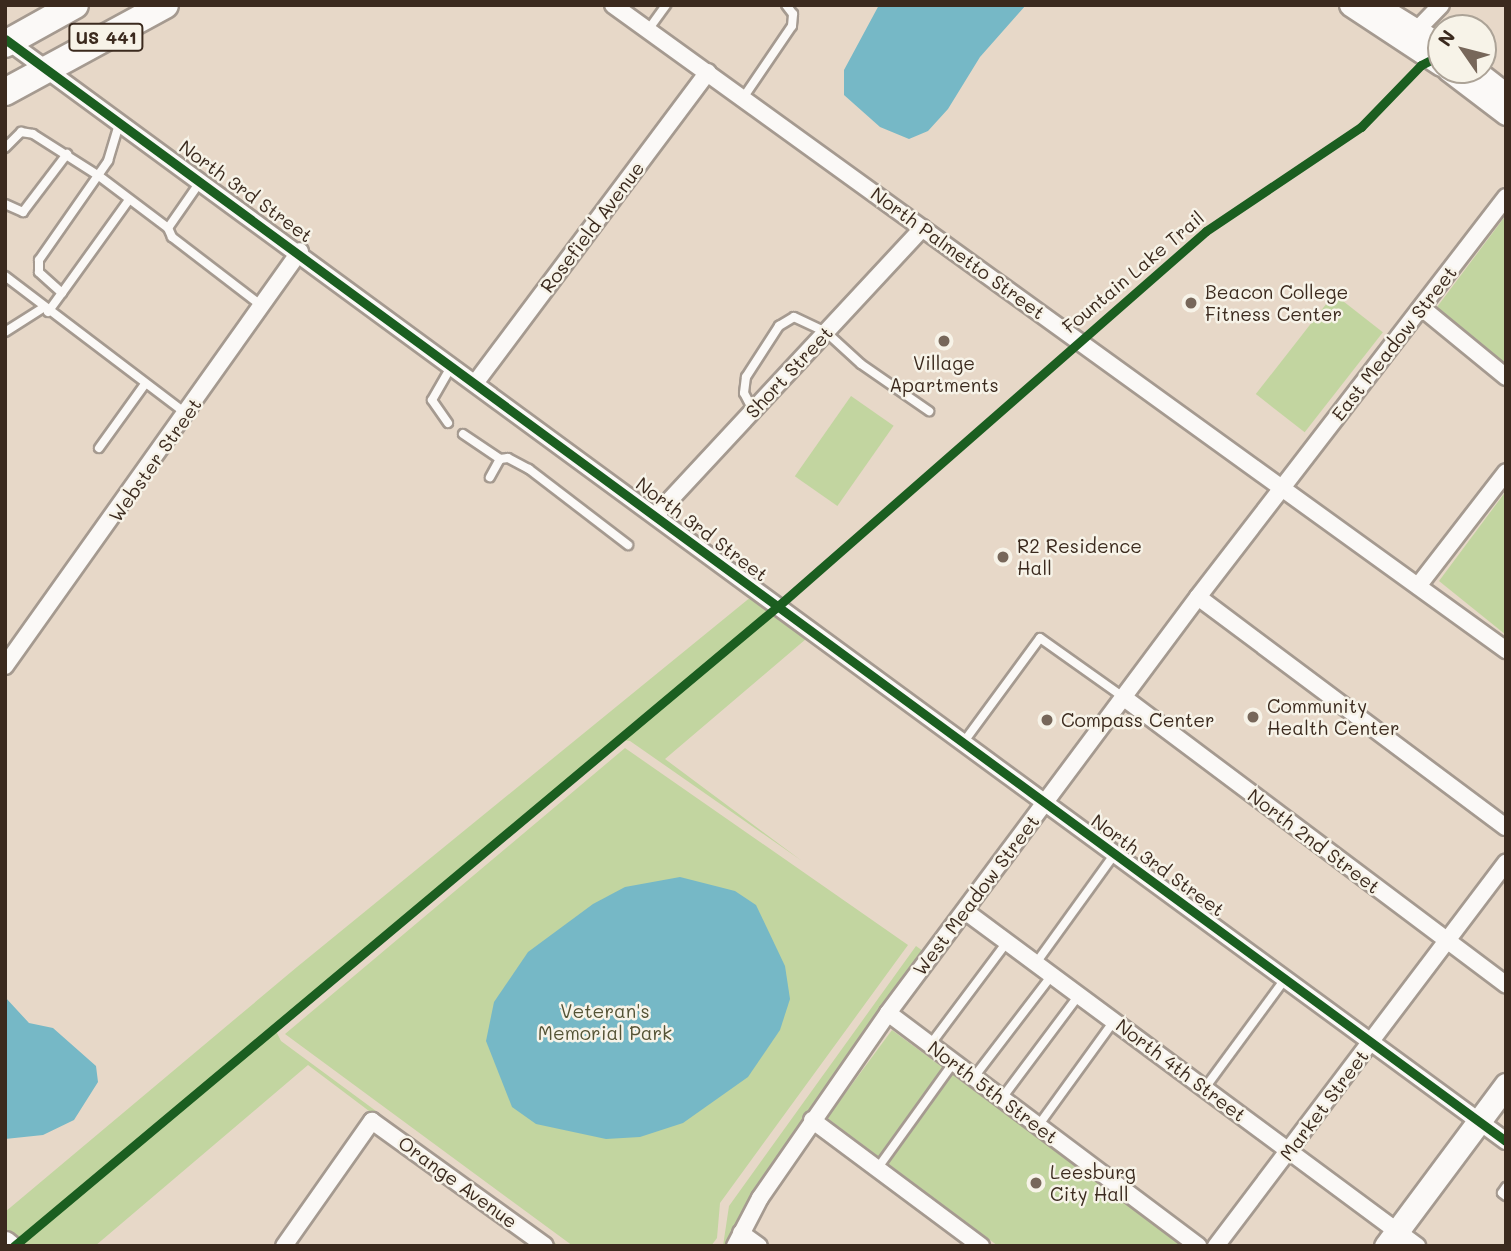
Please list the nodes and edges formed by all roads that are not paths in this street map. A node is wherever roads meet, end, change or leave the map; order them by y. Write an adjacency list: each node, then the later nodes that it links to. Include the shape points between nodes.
1 (75, 5): 12 (main road, US 441)
2 (165, 5): 14 (main road, US 441)
3 (613, 5): 9 (street, North Palmetto Street)
4 (666, 5): 9 (lane)
5 (786, 5): 18 (lane, via 793,14 792,26)
6 (1350, 5): 10 (street)
7 (1376, 5): 10 (street)
8 (1441, 5): 10 (street)
9 (648, 30): 15 (street, North Palmetto Street)
10 (1411, 35): 11 (street); 13 (street)
11 (1427, 40)
12 (7, 42): 14 (street, North 3rd Street)
13 (1427, 51)
14 (47, 69): 17 (main road, US 441); 20 (street, North 3rd Street)
15 (708, 72): 18 (street, North Palmetto Street); 40 (street, Rosefield Avenue)
16 (1466, 84): 19 (street)
17 (5, 92)
18 (743, 98): 29 (street, North Palmetto Street)
19 (1506, 114)
20 (120, 121): 23 (lane); 24 (street, North 3rd Street)
21 (5, 148): 22 (lane, via 21,132)
22 (67, 154): 23 (lane); 27 (lane, via 23,212)
23 (99, 176): 26 (lane); 32 (lane, via 46,243 39,260 39,272)
24 (201, 180): 28 (lane); 30 (street, North 3rd Street)
25 (1506, 197): 34 (street, East Meadow Street)
26 (128, 201): 28 (lane); 32 (lane)
27 (5, 204)
28 (168, 228): 33 (lane, via 172,237)
29 (923, 228): 37 (street, Short Street); 51 (street, North Palmetto Street)
30 (300, 251): 33 (street, Webster Street); 38 (street, North 3rd Street)
31 (5, 276): 35 (lane)
32 (62, 293): 35 (lane)
33 (262, 306): 44 (street, Webster Street)
34 (1422, 308): 39 (street); 51 (street, East Meadow Street)
35 (46, 310): 36 (lane); 41 (lane)
36 (5, 332)
37 (826, 332): 42 (street, Short Street); 42 (lane, via 794,317 779,326 744,384); 43 (lane)
38 (453, 364): 40 (street, North 3rd Street); 45 (lane, via 432,400)
39 (1506, 377)
40 (476, 382): 52 (street, North 3rd Street)
41 (145, 384): 44 (lane); 47 (lane)
42 (753, 410): 52 (street, Short Street)
43 (929, 411)
44 (187, 414): 57 (street, Webster Street)
45 (448, 423)
46 (463, 434): 48 (lane)
47 (99, 448)
48 (500, 460): 50 (lane); 53 (lane, via 508,458 529,469)
49 (1506, 472): 54 (street)
50 (490, 477)
51 (1283, 488): 54 (street, North Palmetto Street); 55 (street, West Meadow Street)
52 (655, 516): 59 (street, North 3rd Street)
53 (628, 545)
54 (1418, 586): 56 (street, North Palmetto Street)
55 (1198, 597): 58 (street, West Meadow Street); 61 (street)
56 (1506, 650)
57 (5, 666)
58 (1123, 698): 59 (lane, via 1040,638); 60 (street, West Meadow Street); 65 (street, North 2nd Street)
59 (962, 745): 60 (street, North 3rd Street)
60 (1043, 805): 62 (street, North 3rd Street); 64 (street, West Meadow Street)
61 (1506, 827)
62 (1114, 855): 67 (lane); 69 (street, North 3rd Street)
63 (1506, 862): 65 (street, Market Street)
64 (965, 911): 66 (street, North 4th Street); 72 (street, West Meadow Street)
65 (1448, 941): 70 (street, North 2nd Street); 74 (street, Market Street)
66 (1007, 942): 67 (street, North 4th Street); 75 (lane)
67 (1036, 963): 68 (street, North 4th Street)
68 (1052, 975): 71 (street, North 4th Street); 77 (lane)
69 (1285, 979): 74 (street, North 3rd Street); 79 (lane)
70 (1506, 985)
71 (1079, 995): 73 (street, North 4th Street); 80 (lane)
72 (888, 1013): 75 (street, North 5th Street); 81 (street, West Meadow Street)
73 (1114, 1021): 79 (street, North 4th Street); 83 (lane)
74 (1372, 1042): 82 (street, North 3rd Street); 85 (street, Market Street)
75 (930, 1045): 76 (street, North 5th Street)
76 (954, 1062): 77 (street, North 5th Street); 86 (lane)
77 (974, 1077): 80 (street, North 5th Street)
78 (1506, 1085): 82 (main road)
79 (1205, 1087): 85 (street, North 4th Street)
80 (1002, 1098): 83 (street, North 5th Street)
81 (812, 1120): 86 (street); 90 (street, West Meadow Street)
82 (1479, 1121): 84 (street, North 3rd Street); 89 (main road)
83 (1038, 1126): 97 (street, North 5th Street)
84 (1506, 1141)
85 (1289, 1151): 89 (street, North 4th Street); 98 (street, Market Street)
86 (877, 1169): 96 (street)
87 (1506, 1187): 88 (lane, via 1502,1193)
88 (1506, 1196)
89 (1391, 1238): 99 (street, North 4th Street)
90 (738, 1239): 95 (street)
91 (5, 1242): 92 (street)
92 (10, 1246)
93 (284, 1246): 94 (street, Orange Avenue, via 370,1122)
94 (545, 1246)
95 (759, 1246)
96 (981, 1246)
97 (1198, 1246)
98 (1216, 1246)
99 (1417, 1246)

